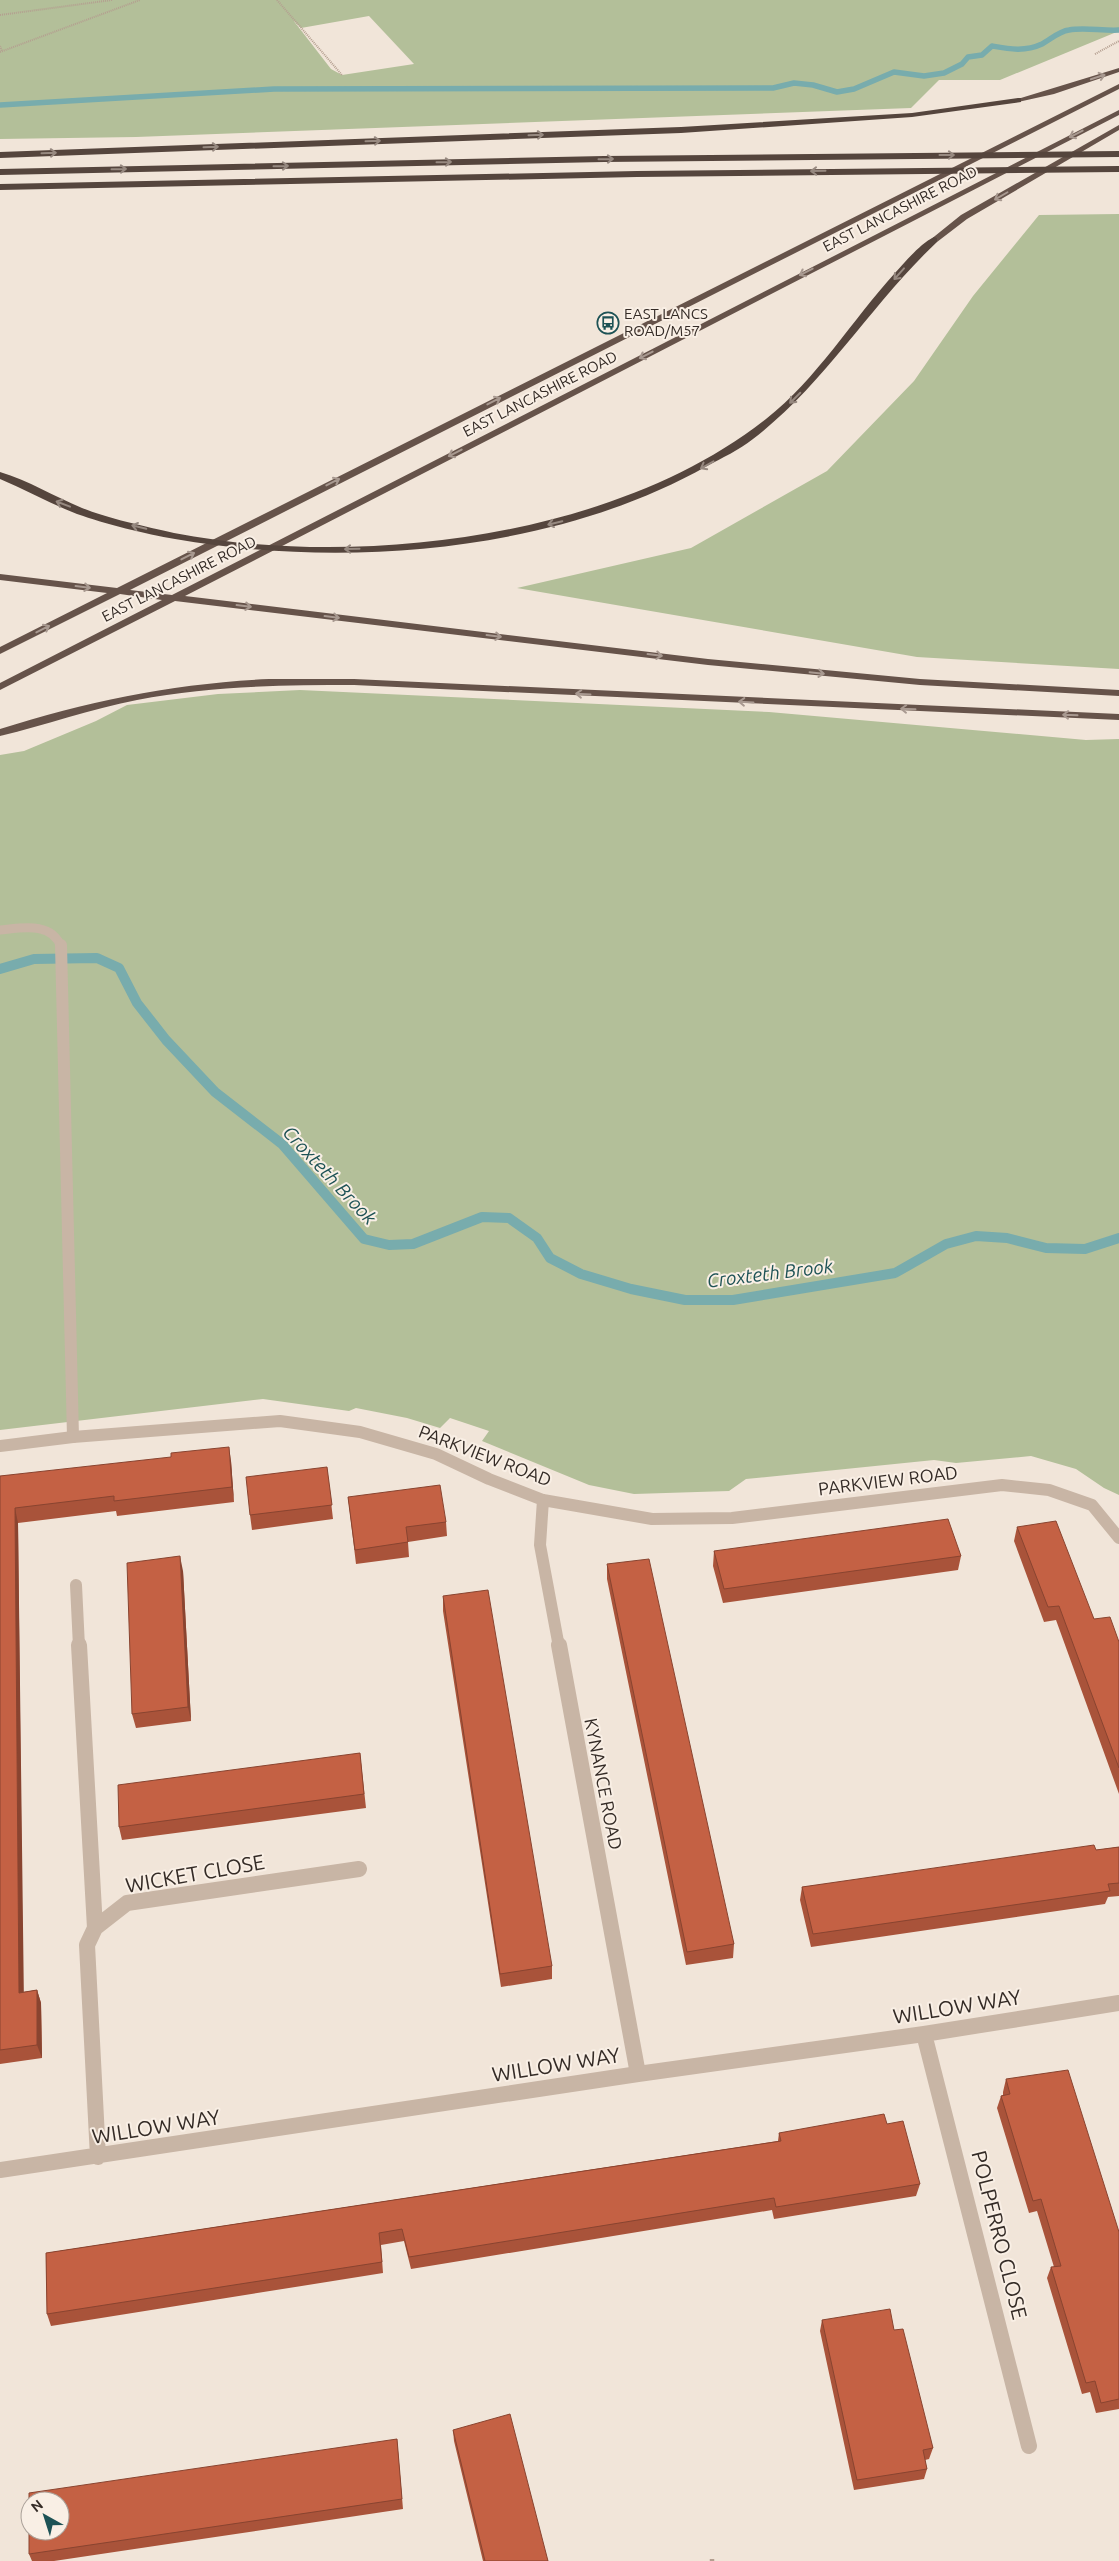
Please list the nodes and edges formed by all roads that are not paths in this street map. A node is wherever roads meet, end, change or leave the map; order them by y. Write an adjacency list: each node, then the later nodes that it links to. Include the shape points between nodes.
1 (1119, 70): 3 (highway, one-way to 1)
2 (1119, 86): 18 (highway, EAST LANCASHIRE ROAD, one-way to 2)
3 (1018, 100): 9 (highway, one-way to 3, via 700,129 912,115)
4 (1119, 112): 19 (highway, EAST LANCASHIRE ROAD, one-way to 19)
5 (1119, 127): 15 (highway, one-way to 15, via 964,217)
6 (1119, 148): 7 (highway)
7 (1015, 154): 8 (highway); 12 (highway, one-way to 7)
8 (1119, 154)
9 (0, 155)
10 (1119, 169): 11 (highway)
11 (867, 171): 13 (highway); 14 (highway, one-way to 14)
12 (0, 172)
13 (1119, 177)
14 (0, 187)
15 (934, 240): 16 (highway, one-way to 16, via 892,282 820,373 748,439 664,487 568,520 479,538 401,546 318,549 249,545 182,536 109,519 46,497)
16 (0, 475)
17 (0, 577): 20 (highway, one-way to 20, via 818,673 988,687)
18 (0, 651)
19 (0, 687)
20 (1119, 693)
21 (1119, 717): 22 (highway, one-way to 22, via 302,682 219,686 154,694 72,711)
22 (0, 733)
23 (0, 930): 24 (street, via 42,928 59,939 61,946)
24 (73, 1437): 25 (street, PARKVIEW ROAD); 26 (street, PARKVIEW ROAD, via 280,1421 360,1432 436,1454)
25 (0, 1446)
26 (543, 1500): 27 (street, PARKVIEW ROAD, via 652,1519 732,1518 1002,1485 1049,1490 1092,1506); 33 (street, KYNANCE ROAD, via 540,1545)
27 (1119, 1538)
28 (76, 1585): 30 (street)
29 (359, 1869): 30 (street, WICKET CLOSE, via 127,1903)
30 (94, 1928): 34 (street, via 87,1945)
31 (1119, 2003): 32 (street, WILLOW WAY)
32 (924, 2034): 33 (street, WILLOW WAY); 36 (street, POLPERRO CLOSE)
33 (638, 2074): 34 (street, WILLOW WAY)
34 (98, 2157): 35 (street, WILLOW WAY)
35 (0, 2170)
36 (1029, 2446)

